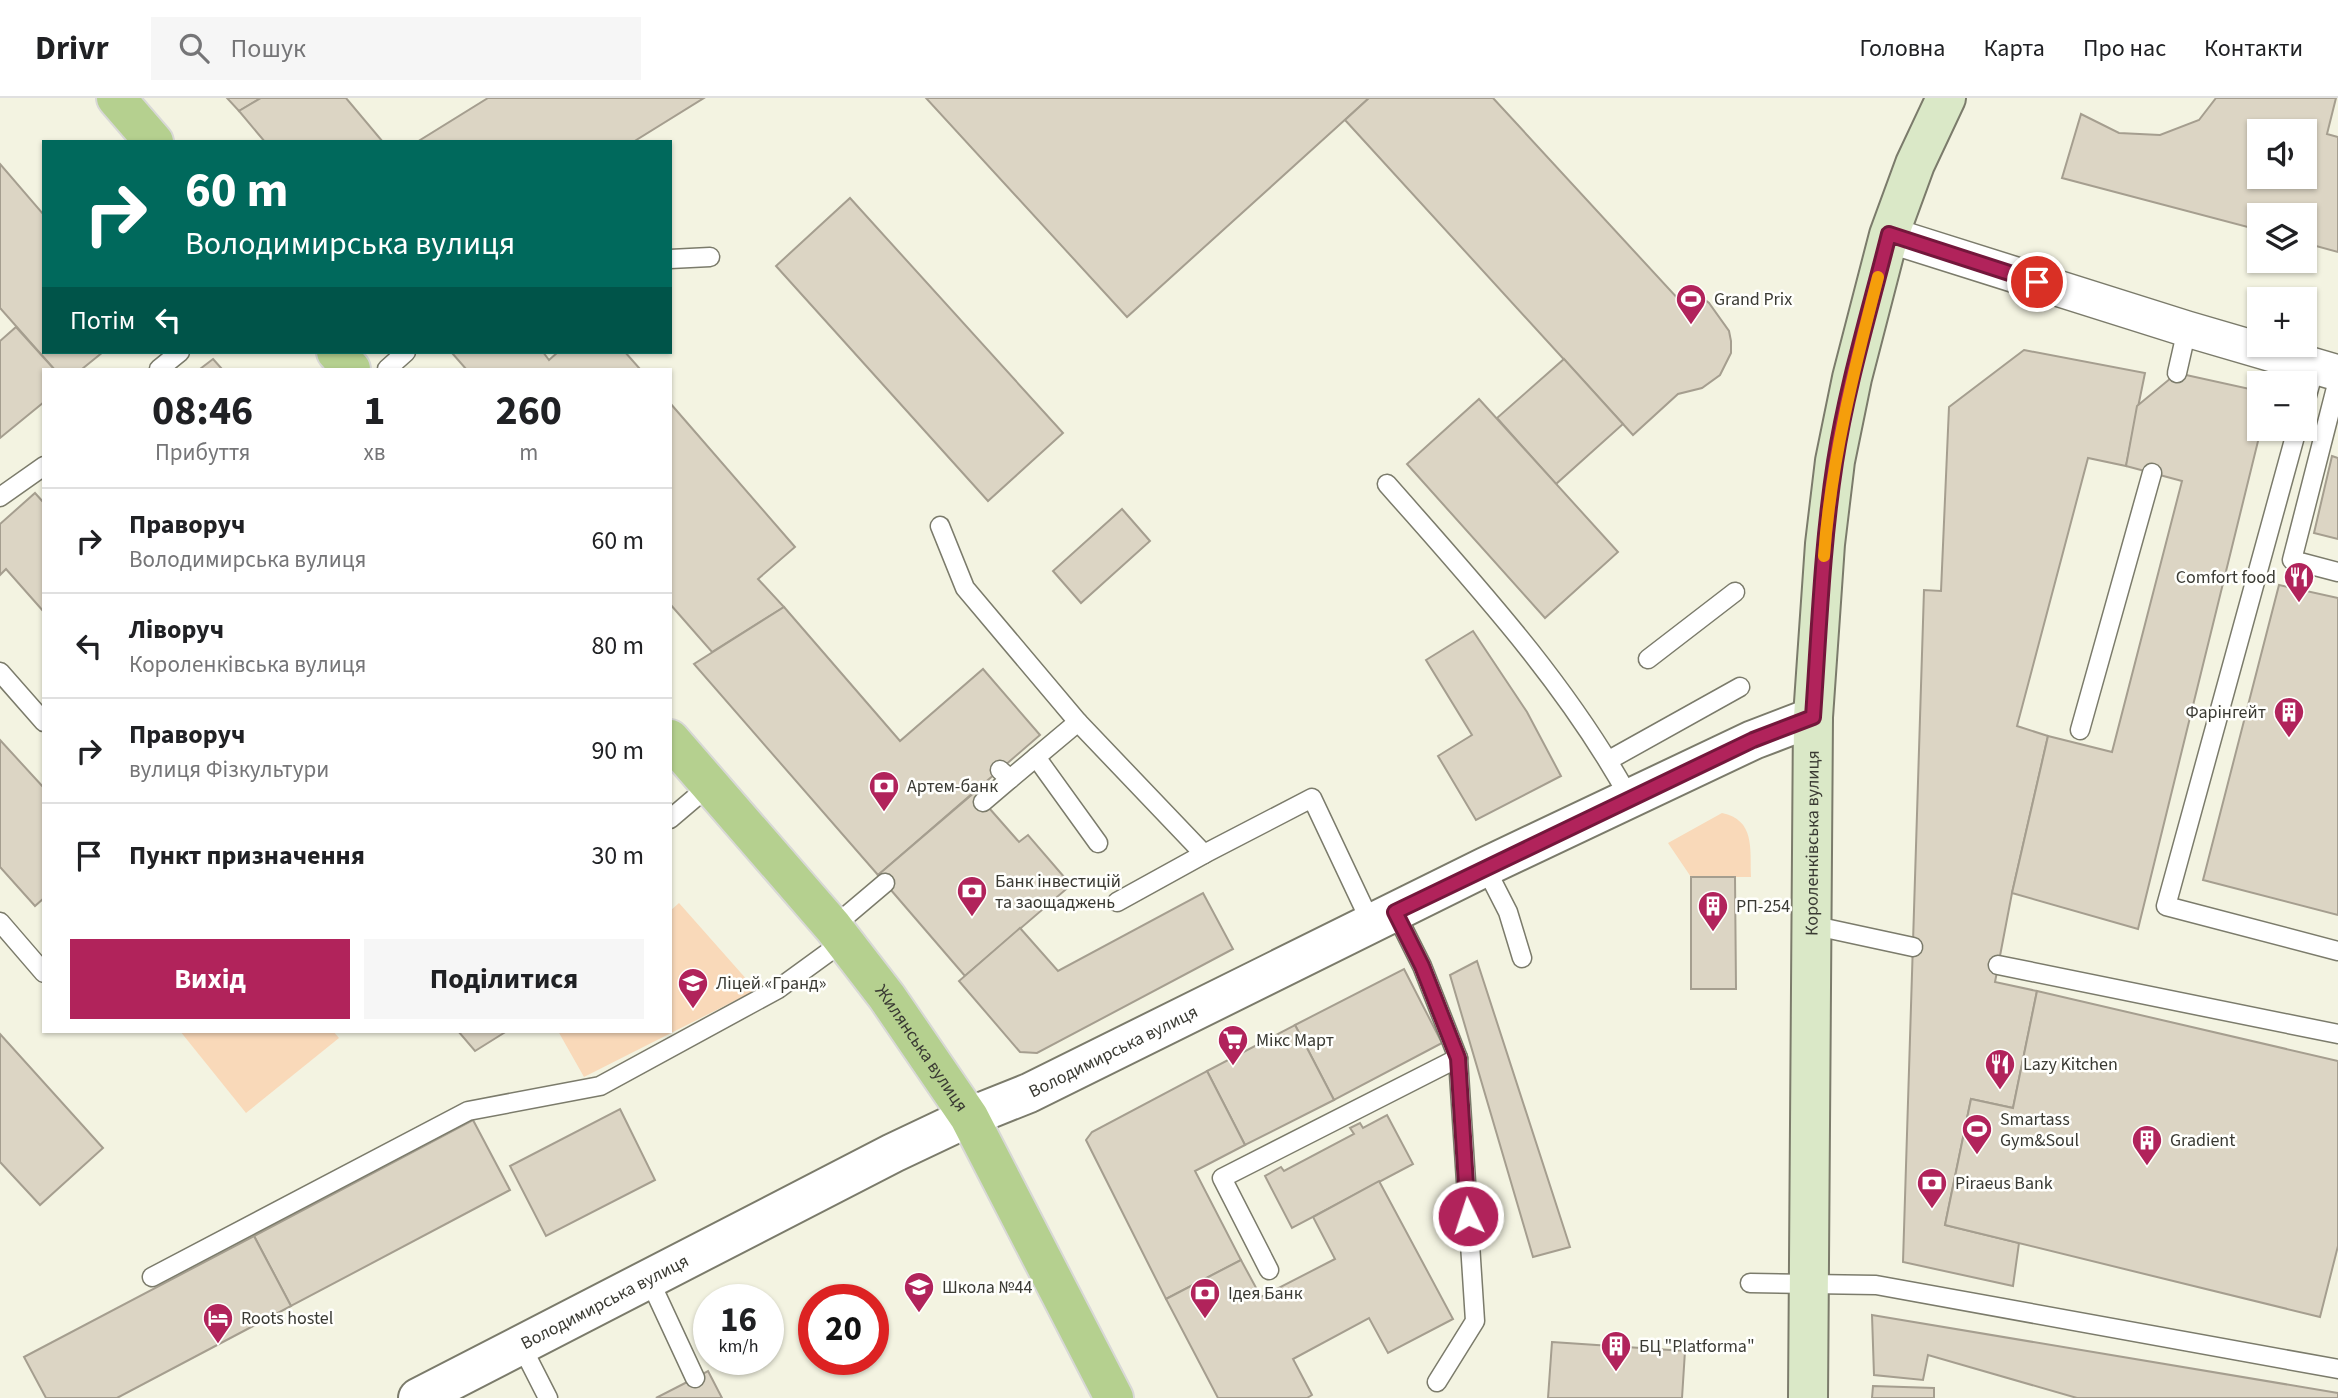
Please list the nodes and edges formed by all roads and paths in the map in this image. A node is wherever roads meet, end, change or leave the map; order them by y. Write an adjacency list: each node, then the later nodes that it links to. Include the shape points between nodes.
1 (116, 98): 3 (main road)
2 (1946, 98): 4 (main road, Короленківська вулиця)
3 (152, 140)
4 (1889, 234): 7 (street); 28 (main road, Короленківська вулиця, via 1835,461)
5 (710, 257): 6 (lane)
6 (672, 259)
7 (2187, 329): 14 (lane); 15 (street)
8 (178, 354): 11 (lane)
9 (338, 354): 12 (main road)
10 (404, 354): 13 (lane)
11 (160, 368)
12 (350, 368)
13 (388, 368)
14 (2177, 373)
15 (2330, 373): 16 (lane); 23 (lane, via 2292,560)
16 (2317, 389)
17 (2294, 441): 49 (lane, via 2165,906)
18 (42, 467): 21 (lane)
19 (2152, 473): 31 (lane)
20 (1387, 484): 34 (lane, via 1494,606)
21 (0, 497)
22 (940, 526): 30 (lane, via 965,588)
23 (2338, 572)
24 (1735, 592): 25 (lane)
25 (1648, 659)
26 (0, 672): 29 (lane)
27 (1740, 687): 34 (lane)
28 (1813, 717): 36 (street, Володимирська вулиця, via 1753,740); 46 (main road, Короленківська вулиця)
29 (42, 720)
30 (1078, 722): 33 (lane); 40 (lane)
31 (2080, 730)
32 (672, 741): 35 (main road, Жилянська вулиця)
33 (1036, 757): 37 (lane, via 1005,774); 39 (lane)
34 (1609, 760): 36 (lane)
35 (710, 785): 38 (lane); 47 (main road, Жилянська вулиця)
36 (1630, 799): 41 (street, Володимирська вулиця)
37 (983, 802)
38 (672, 817)
39 (1098, 843)
40 (1204, 854): 43 (lane); 44 (lane, via 1311,798)
41 (1485, 867): 44 (street, Володимирська вулиця); 50 (lane, via 1508,912)
42 (885, 883): 47 (lane)
43 (1117, 902)
44 (1383, 918): 54 (lane, via 1422,966); 55 (street, Володимирська вулиця, via 1029,1093)
45 (0, 922): 52 (lane)
46 (1811, 925): 48 (lane); 60 (main road, Короленківська вулиця)
47 (838, 934): 55 (main road, Жилянська вулиця); 57 (lane, via 778,989 600,1086 468,1111)
48 (1913, 947)
49 (2338, 951)
50 (1522, 958)
51 (1998, 965): 53 (lane)
52 (42, 971)
53 (2338, 1034)
54 (1458, 1058): 56 (lane, via 1222,1178); 64 (lane, via 1475,1321)
55 (969, 1117): 58 (street, Володимирська вулиця); 67 (main road, Жилянська вулиця)
56 (1269, 1270)
57 (152, 1277)
58 (649, 1279): 61 (street, Володимирська вулиця); 63 (lane)
59 (1750, 1283): 60 (lane)
60 (1810, 1284): 62 (lane, via 1876,1285); 68 (main road, Короленківська вулиця)
61 (521, 1345): 65 (street, Володимирська вулиця); 66 (lane)
62 (2338, 1369)
63 (695, 1378)
64 (1437, 1382)
65 (418, 1398)
66 (548, 1398)
67 (1114, 1398)
68 (1808, 1398)

